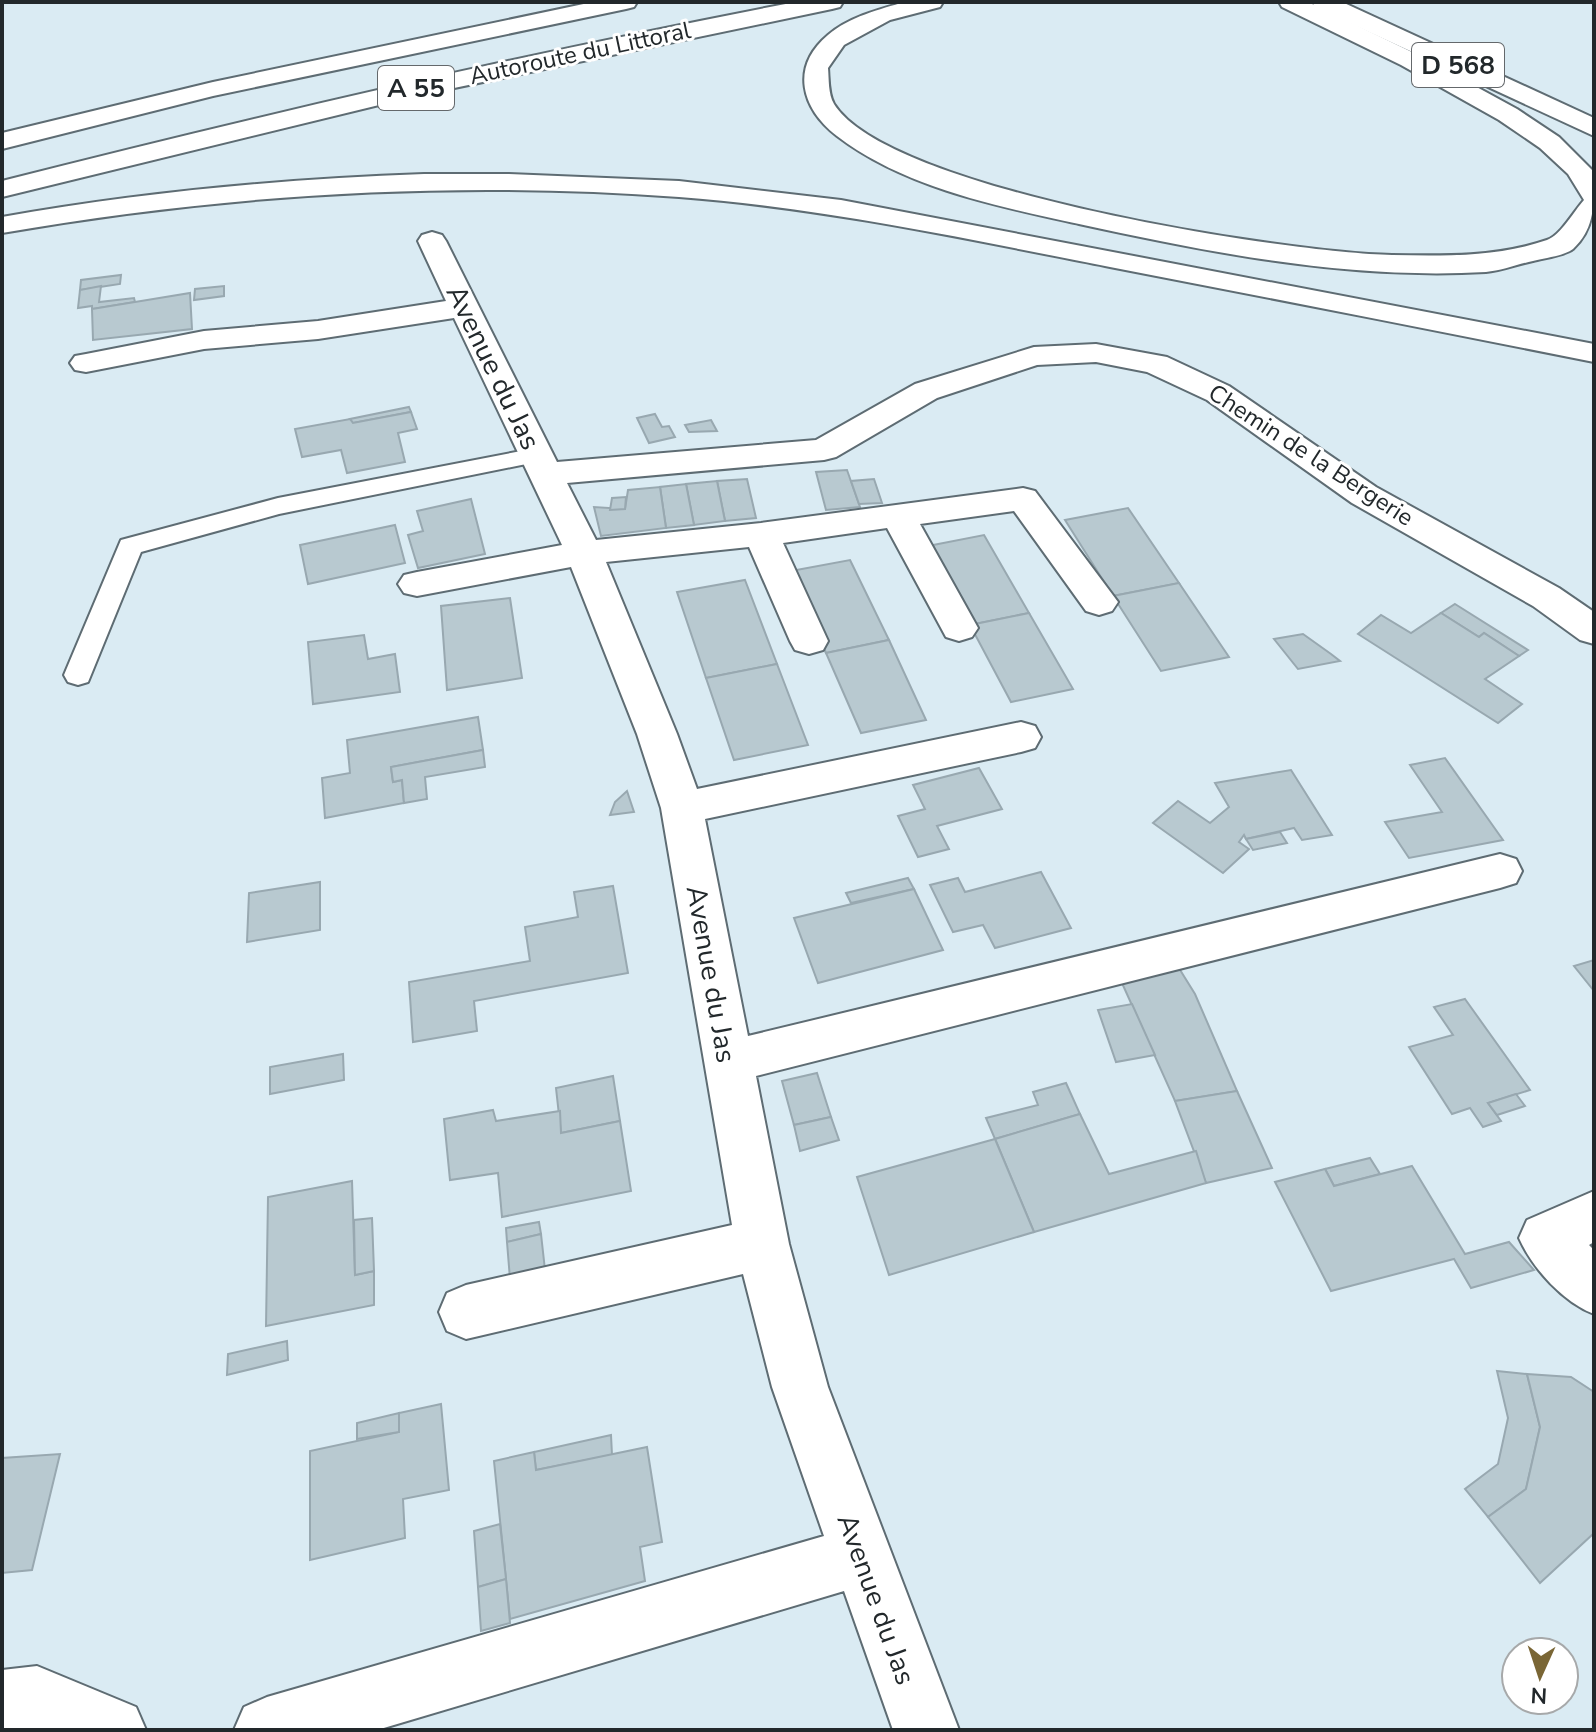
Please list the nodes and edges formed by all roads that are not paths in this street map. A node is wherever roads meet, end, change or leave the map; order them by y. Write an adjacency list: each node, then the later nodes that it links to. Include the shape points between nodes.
1 (591, 2): 8 (main road)
2 (626, 2): 8 (main road, Autoroute du Littoral / A 55)
3 (832, 2): 12 (main road, Autoroute du Littoral / A 55, via 413,88)
4 (932, 2): 14 (main road, via 882,15 836,40 816,68 819,101 849,133 904,165 999,196 1106,223 1275,253 1408,266 1531,257 1569,242 1592,221)
5 (1290, 2): 13 (main road, via 1475,95 1537,133 1573,161 1591,181)
6 (1323, 2): 10 (main road, D 568)
7 (1368, 2): 9 (main road, D 568)
8 (213, 89): 11 (main road, Autoroute du Littoral / A 55)
9 (1594, 106)
10 (1594, 128)
11 (2, 141)
12 (2, 189)
13 (1594, 195)
14 (1594, 205)
15 (2, 225): 18 (main road, via 294,189 486,179 681,189 991,234)
16 (432, 241): 17 (main road, Avenue du Jas)
17 (464, 307): 19 (main road, via 318,330 204,340); 20 (main road, Avenue du Jas)
18 (1594, 353)
19 (86, 363)
20 (541, 465): 23 (main road, Avenue du Jas); 27 (main road, Chemin de la Bergerie, via 824,450 926,391 1034,356 1096,353 1156,364 1218,393 1364,495 1546,597); 29 (lane, via 278,506 130,546)
21 (897, 515): 22 (main road); 25 (main road, via 1023,499); 26 (main road)
22 (761, 534): 23 (main road); 28 (main road)
23 (584, 553): 24 (main road); 31 (main road, Avenue du Jas)
24 (417, 584)
25 (1099, 602)
26 (959, 628)
27 (1594, 631)
28 (809, 641)
29 (78, 675)
30 (1021, 737): 31 (main road)
31 (682, 808): 33 (main road, Avenue du Jas)
32 (1500, 871): 33 (main road)
33 (728, 1062): 35 (main road, Avenue du Jas)
34 (1594, 1216): 36 (main road, via 1546,1238)
35 (762, 1244): 37 (main road); 38 (main road, Avenue du Jas, via 800,1387)
36 (1594, 1288)
37 (466, 1312)
38 (860, 1556): 41 (main road); 42 (main road, Avenue du Jas)
39 (2, 1702): 40 (main road, via 37,1698)
40 (113, 1730)
41 (267, 1730)
42 (926, 1730)

